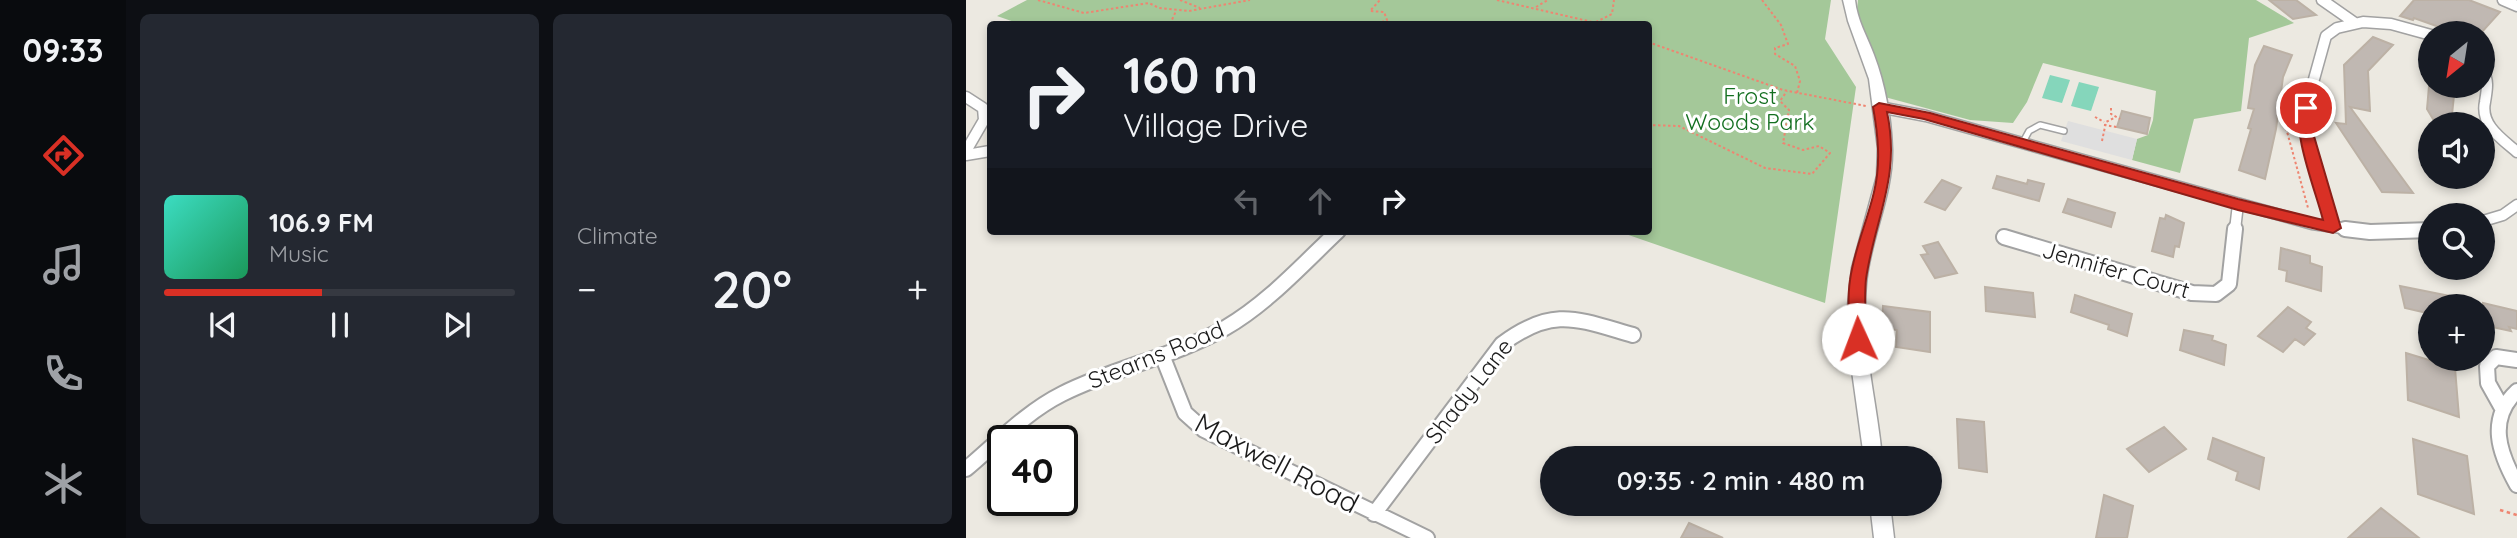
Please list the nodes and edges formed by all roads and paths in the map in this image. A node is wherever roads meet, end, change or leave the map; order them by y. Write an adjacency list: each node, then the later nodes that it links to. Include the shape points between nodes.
1 (1038, 0): 15 (path, via 1084,13 1149,4)
2 (1181, 0): 14 (path)
3 (1250, 0): 14 (path)
4 (1380, 0): 17 (path, via 1370,11 1384,12)
5 (1497, 0): 13 (path)
6 (1548, 0): 13 (path)
7 (1615, 0): 19 (path, via 1612,14)
8 (1762, 0): 24 (path, via 1781,25 1788,44 1775,48 1775,54 1796,66)
9 (1849, 0): 27 (street, via 1869,58)
10 (2322, 0): 20 (street)
11 (2503, 0): 12 (street)
12 (2517, 6)
13 (1535, 8): 18 (path)
14 (1202, 9): 15 (path)
15 (1175, 10): 16 (path)
16 (1171, 21)
17 (1384, 21)
18 (1591, 21)
19 (1597, 21)
20 (2355, 23): 21 (street, via 2389,24); 46 (street, via 2326,36 2306,108 2305,126)
21 (2418, 32)
22 (1652, 43): 23 (path)
23 (1787, 90): 24 (path); 33 (path, via 1780,101 1788,110 1783,143 1803,150 1819,146 1830,153 1811,174 1765,168 1679,126)
24 (1797, 94): 27 (path)
25 (966, 97): 41 (street, via 983,108 984,120)
26 (2486, 98): 40 (street, via 2486,119)
27 (1879, 107): 38 (street); 55 (street, via 1885,161 1864,248 1856,319)
28 (2111, 108): 30 (path)
29 (2095, 117): 32 (path)
30 (2114, 118): 31 (path); 32 (path)
31 (2120, 119)
32 (2105, 124): 34 (path); 37 (path)
33 (1652, 125)
34 (2117, 127)
35 (2286, 128): 44 (path)
36 (2064, 131): 38 (lane, via 2040,125 2029,131)
37 (2102, 141)
38 (2023, 142): 42 (street)
39 (987, 152): 41 (street)
40 (2517, 152)
41 (966, 153)
42 (2238, 204): 46 (street); 49 (street, Jennifer Court, via 2229,284 2216,294 2192,293)
43 (2517, 205): 45 (street)
44 (2310, 215)
45 (2495, 217)
46 (2333, 228): 47 (street)
47 (2418, 231)
48 (1334, 235): 51 (street, Stearns Road, via 1227,328)
49 (2004, 237)
50 (1633, 335): 59 (street, Shady Lane, via 1569,317 1534,321 1520,329 1502,344)
51 (1162, 355): 56 (street, Stearns Road, via 1061,394); 59 (street, Maxwell Road, via 1185,413 1204,430)
52 (2517, 360): 54 (street, via 2496,357 2487,366 2488,383)
53 (2517, 391): 54 (street)
54 (2502, 408): 57 (street, via 2497,437)
55 (1872, 446)
56 (966, 469)
57 (2517, 485)
58 (2500, 510): 60 (path)
59 (1374, 514): 62 (street, Maxwell Road)
60 (2517, 515)
61 (1881, 516): 63 (street)
62 (1427, 538)
63 (1884, 538)

